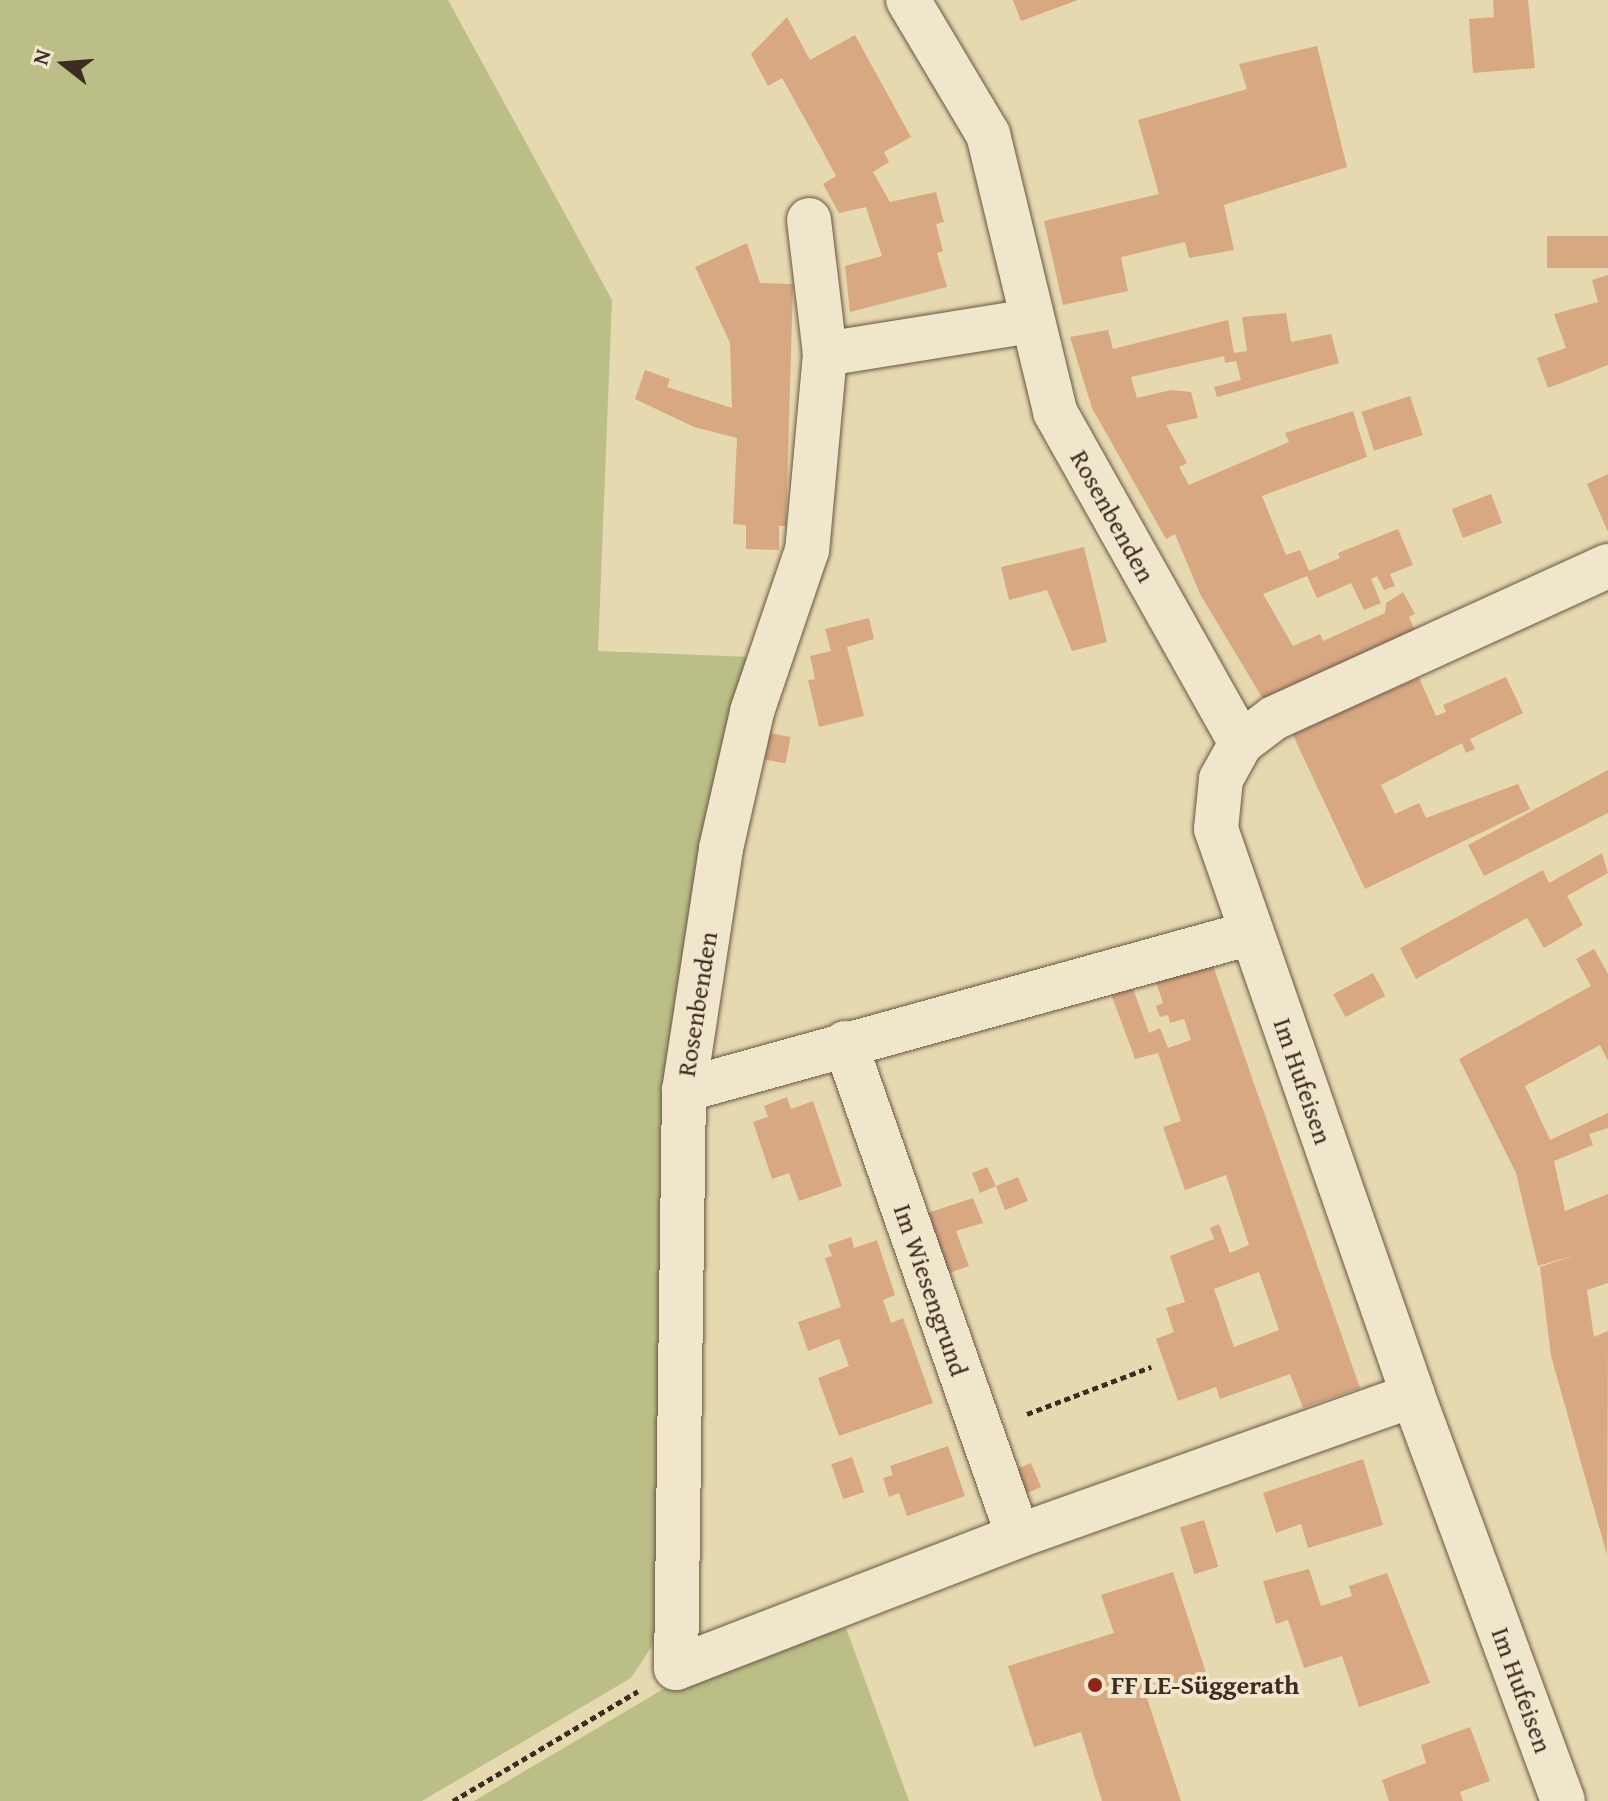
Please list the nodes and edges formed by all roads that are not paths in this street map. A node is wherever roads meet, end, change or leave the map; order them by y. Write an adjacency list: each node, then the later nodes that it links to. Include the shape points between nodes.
1 (908, 0): 3 (street, Rosenbenden, via 988,134)
2 (809, 220): 4 (street, Rosenbenden)
3 (1032, 321): 4 (street); 6 (street, Rosenbenden, via 1055,412)
4 (825, 354): 9 (street, Rosenbenden, via 807,550 752,712 728,819)
5 (1608, 566): 6 (street, Im Hufeisen, via 1274,718)
6 (1241, 743): 7 (street, Im Hufeisen, via 1221,779 1216,829)
7 (1251, 933): 8 (street); 10 (street, Im Hufeisen)
8 (845, 1043): 9 (street); 11 (street, Im Wiesengrund)
9 (684, 1090): 11 (street, Rosenbenden, via 676,1668)
10 (1413, 1395): 11 (street); 12 (street, Im Hufeisen)
11 (1018, 1536)
12 (1563, 1801)

